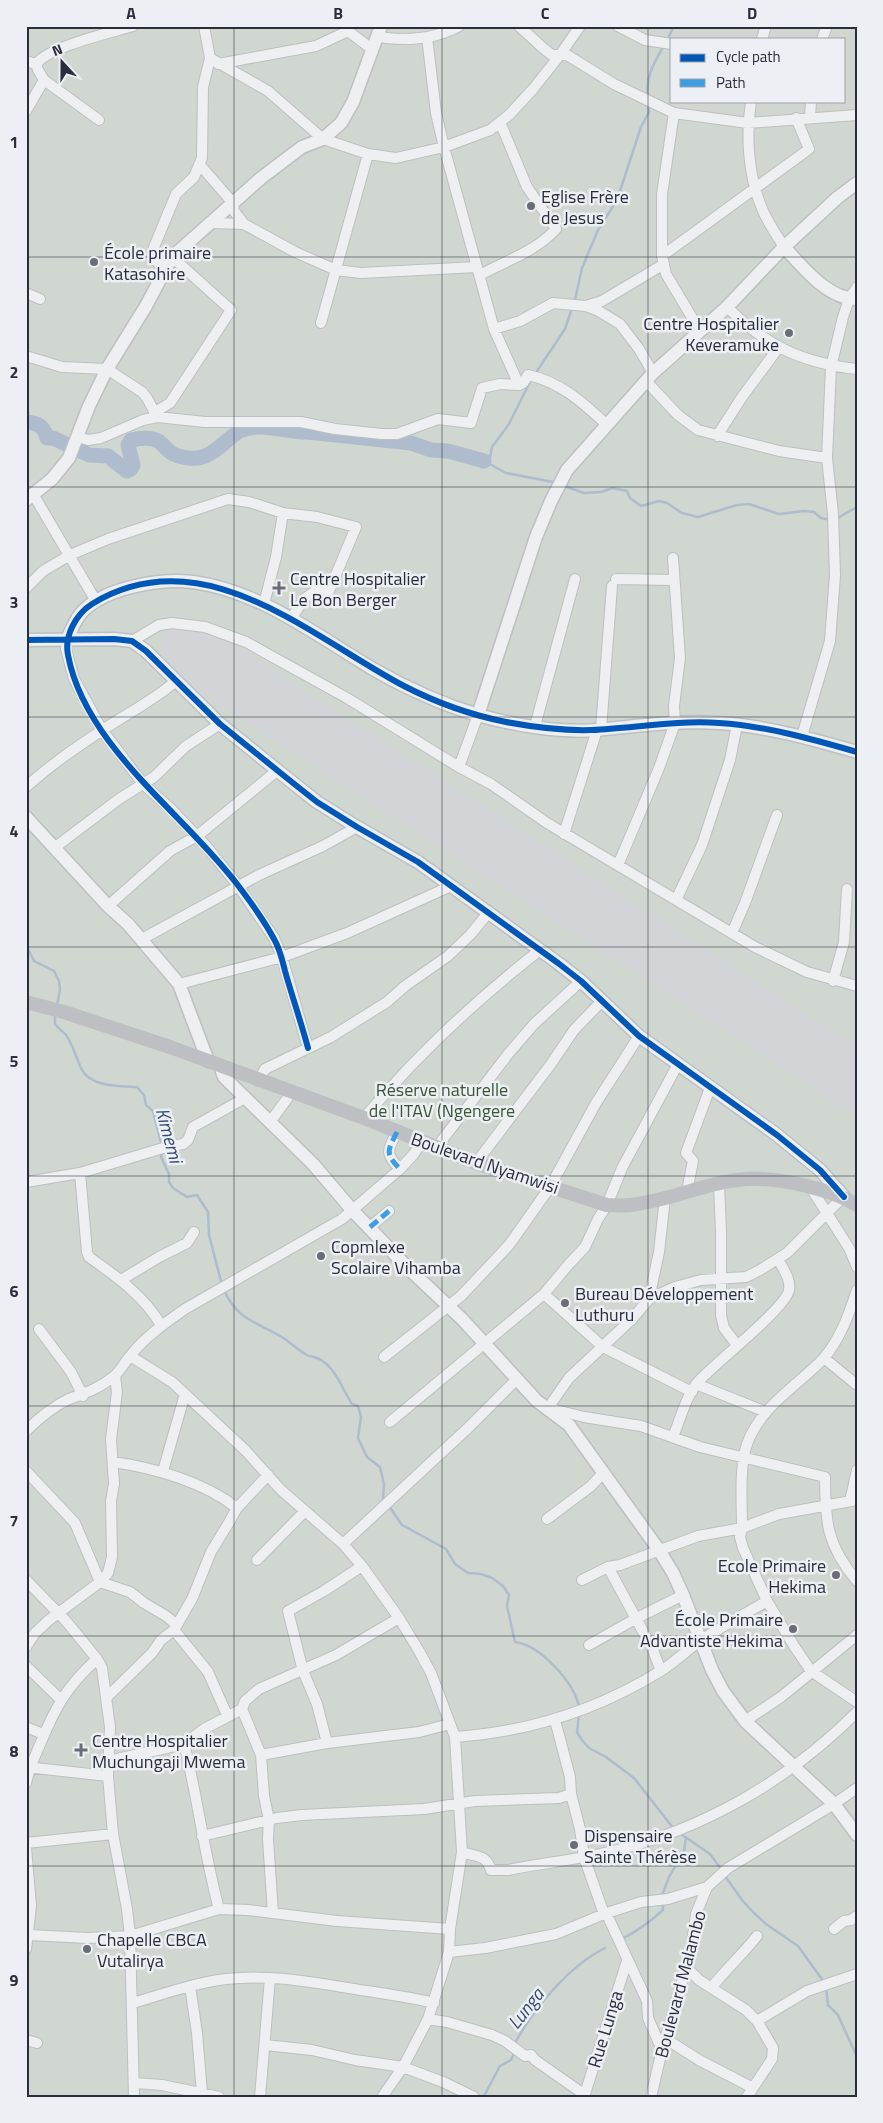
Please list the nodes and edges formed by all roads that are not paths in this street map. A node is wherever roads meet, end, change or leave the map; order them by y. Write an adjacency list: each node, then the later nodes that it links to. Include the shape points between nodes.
1 (132, 26): 18 (street)
2 (204, 26): 17 (street)
3 (459, 26): 11 (street)
4 (519, 26): 16 (street, via 552,55)
5 (580, 26): 16 (street)
6 (618, 26): 14 (street, via 644,40)
7 (766, 26): 12 (street)
8 (827, 26): 13 (street)
9 (346, 28): 15 (street); 17 (street, via 316,46)
10 (380, 32): 11 (street, via 407,39); 15 (street)
11 (427, 37): 31 (street, via 436,113)
12 (762, 38)
13 (822, 38)
14 (670, 44)
15 (373, 50): 30 (street, via 349,112 342,123)
16 (560, 55): 23 (street, via 567,55 640,98); 28 (street)
17 (214, 61): 30 (street, via 268,91); 33 (street, via 203,87 204,146)
18 (31, 62): 19 (street)
19 (44, 80): 22 (street); 27 (street)
20 (751, 102): 29 (street)
21 (811, 102): 25 (street)
22 (26, 110)
23 (674, 113): 29 (street); 41 (street, via 662,194)
24 (857, 115): 25 (street)
25 (810, 117): 26 (street)
26 (796, 118): 29 (street); 35 (street, via 809,149)
27 (99, 120)
28 (500, 122): 31 (street, via 490,130); 44 (street, via 527,187 556,229 533,249)
29 (748, 123): 35 (street)
30 (323, 139): 32 (street); 36 (street, via 291,155)
31 (444, 147): 32 (street, via 396,158); 44 (street)
32 (368, 154): 43 (street)
33 (200, 164): 36 (street); 42 (street, via 194,178 176,194 154,248 153,258)
34 (857, 182): 39 (street)
35 (755, 190): 39 (street, via 761,208); 41 (street)
36 (233, 203): 37 (street); 38 (street, via 234,211)
37 (211, 223): 38 (street); 40 (street)
38 (244, 224): 43 (street, via 316,263)
39 (784, 247): 48 (street, via 819,282); 50 (street)
40 (172, 257): 42 (street); 61 (street, via 231,310 175,397)
41 (663, 260): 49 (street, via 602,301); 53 (street, via 666,274)
42 (165, 269): 57 (street)
43 (336, 270): 44 (street, via 360,273); 51 (street)
44 (479, 271): 52 (street)
45 (857, 287): 48 (street)
46 (26, 293): 47 (street)
47 (40, 299)
48 (853, 299): 56 (street)
49 (586, 306): 52 (street, via 553,303 520,321); 59 (street, via 620,324)
50 (727, 306): 53 (street); 54 (street, via 759,336)
51 (321, 323)
52 (494, 329): 60 (street)
53 (700, 331): 59 (street)
54 (779, 347): 56 (street, via 791,355); 63 (street)
55 (26, 356): 57 (street, via 62,367)
56 (831, 366): 58 (street); 65 (street)
57 (107, 369): 61 (street, via 142,392); 64 (street)
58 (857, 370)
59 (649, 377): 62 (street); 63 (street, via 678,415 698,430)
60 (519, 384): 61 (street, via 482,388 471,423 438,419 398,434 354,432 301,422 205,422); 62 (street, via 528,375 555,384 573,394)
61 (156, 415): 64 (street, via 101,438)
62 (607, 425): 80 (street, via 567,470 551,501 519,587)
63 (717, 436): 65 (street, via 779,451)
64 (77, 439): 66 (street, via 69,458 52,479)
65 (827, 458): 87 (street, via 833,514 833,611 830,641)
66 (28, 498): 68 (street)
67 (283, 513): 68 (street, via 228,499); 74 (street); 75 (street, via 318,517 356,527 329,591 318,589 304,599)
68 (70, 555): 72 (street, via 43,572); 73 (street)
69 (673, 558): 71 (street)
70 (575, 579): 84 (street)
71 (674, 580): 81 (street, via 680,658); 85 (street, via 614,582)
72 (26, 588)
73 (96, 601): 74 (street, via 129,588 180,581 214,586); 76 (street, via 79,614)
74 (264, 604): 75 (street)
75 (291, 619): 80 (street, via 406,687)
76 (67, 639): 77 (street); 78 (street); 86 (street, via 66,649 74,679)
77 (26, 640)
78 (132, 641): 79 (street); 89 (street, via 172,622 205,627 231,636 347,698)
79 (176, 681): 82 (street); 86 (street)
80 (478, 715): 84 (street); 89 (street)
81 (675, 723): 83 (street); 85 (street); 99 (street)
82 (220, 724): 90 (street); 91 (street, via 186,746)
83 (737, 725): 87 (street); 103 (street, via 702,846)
84 (536, 726): 85 (street)
85 (599, 729): 96 (street)
86 (102, 730): 91 (street); 92 (street)
87 (802, 736): 88 (street)
88 (857, 752)
89 (459, 767): 96 (street, via 491,784)
90 (278, 770): 95 (street, via 317,802); 97 (street)
91 (143, 784): 97 (street); 98 (street)
92 (26, 787)
93 (777, 815): 106 (street)
94 (28, 823): 98 (street)
95 (356, 827): 100 (street, via 418,862); 101 (street)
96 (564, 834): 99 (street)
97 (197, 836): 101 (street); 104 (street, via 166,854)
98 (54, 848): 104 (street)
99 (618, 866): 103 (street)
100 (451, 886): 105 (street); 109 (street, via 347,933)
101 (239, 887): 107 (street); 109 (street, via 274,938)
102 (847, 889): 111 (street, via 844,942)
103 (676, 900): 106 (street)
104 (108, 906): 107 (street)
105 (489, 912): 108 (street); 117 (street, via 448,956 387,1002)
106 (732, 933): 111 (street, via 788,963)
107 (142, 939): 112 (street)
108 (540, 950): 110 (street); 124 (street, via 415,1060)
109 (282, 956): 112 (street); 117 (street)
110 (581, 981): 115 (street); 128 (street, via 534,1024)
111 (833, 981): 113 (street)
112 (179, 984): 118 (street)
113 (857, 986)
114 (26, 1002): 118 (main road, Boulevard Nyamwisi)
115 (601, 1002): 116 (street); 129 (street, via 574,1030)
116 (639, 1036): 119 (street); 134 (street, via 596,1103)
117 (308, 1048): 120 (street, via 264,1069)
118 (214, 1063): 120 (main road, Boulevard Nyamwisi); 123 (street)
119 (678, 1064): 121 (street); 139 (street, via 622,1168)
120 (258, 1081): 122 (main road, Boulevard Nyamwisi)
121 (710, 1088): 136 (street, via 686,1153 693,1161); 137 (street, via 777,1135 820,1170)
122 (292, 1092): 124 (main road, Boulevard Nyamwisi); 125 (street)
123 (245, 1098): 125 (street); 131 (street, via 193,1127 183,1144)
124 (364, 1118): 126 (main road, Boulevard Nyamwisi)
125 (270, 1122): 141 (street, via 313,1164)
126 (397, 1132): 127 (main road, Boulevard Nyamwisi); 130 (street, via 388,1150)
127 (422, 1142): 128 (main road, Boulevard Nyamwisi); 130 (street)
128 (436, 1148): 129 (main road, Boulevard Nyamwisi)
129 (476, 1163): 134 (main road, Boulevard Nyamwisi)
130 (400, 1169): 141 (street)
131 (80, 1173): 132 (street); 149 (street, via 87,1252 89,1257)
132 (26, 1182)
133 (719, 1184): 135 (main road, Boulevard Nyamwisi, via 767,1179); 136 (main road, Boulevard Nyamwisi); 148 (street)
134 (550, 1187): 139 (main road, Boulevard Nyamwisi); 153 (street, via 508,1245)
135 (812, 1188): 137 (main road, Boulevard Nyamwisi); 143 (street)
136 (687, 1191): 138 (main road, Boulevard Nyamwisi)
137 (844, 1197): 140 (main road, Boulevard Nyamwisi); 143 (street)
138 (665, 1198): 139 (main road, Boulevard Nyamwisi, via 630,1205); 152 (street)
139 (607, 1205): 151 (street, via 586,1247)
140 (857, 1205)
141 (353, 1211): 144 (street); 154 (street)
142 (389, 1212): 144 (street)
143 (827, 1213): 146 (street); 147 (street)
144 (370, 1227): 153 (street)
145 (194, 1232): 149 (street, via 187,1243)
146 (778, 1259): 148 (street, via 746,1277); 157 (street, via 788,1278 789,1292 771,1316)
147 (857, 1267)
148 (721, 1279): 152 (street, via 675,1287); 157 (street, via 724,1328)
149 (121, 1280): 154 (street, via 153,1312)
150 (857, 1290): 161 (street, via 841,1332)
151 (544, 1294): 156 (street); 158 (street)
152 (649, 1300): 158 (street)
153 (448, 1306): 156 (street); 160 (street)
154 (161, 1325): 159 (street)
155 (39, 1328): 167 (street, via 71,1372)
156 (486, 1344): 163 (street); 170 (street)
157 (737, 1345): 165 (street, via 715,1363)
158 (603, 1347): 165 (street); 168 (street, via 570,1378)
159 (130, 1356): 162 (street); 166 (street)
160 (384, 1357)
161 (824, 1358): 164 (street); 169 (street)
162 (115, 1376): 167 (street); 174 (street, via 117,1392 110,1439)
163 (516, 1379): 168 (street); 186 (street)
164 (857, 1386)
165 (694, 1388): 169 (street); 172 (street)
166 (185, 1394): 177 (street); 179 (street)
167 (82, 1396): 171 (street, via 70,1399 43,1415)
168 (548, 1408): 172 (street, via 584,1418 641,1426); 178 (street, via 569,1425)
169 (766, 1412): 173 (street, via 755,1426)
170 (390, 1422)
171 (26, 1431)
172 (673, 1437): 173 (street)
173 (744, 1457): 181 (street, via 825,1478); 185 (street)
174 (113, 1462): 177 (street); 194 (street, via 112,1557 108,1573)
175 (857, 1470): 180 (street)
176 (26, 1471): 194 (street, via 75,1523)
177 (163, 1471): 182 (street, via 210,1491)
178 (604, 1472): 184 (street); 187 (street)
179 (268, 1475): 182 (street); 183 (street)
180 (853, 1501): 181 (street)
181 (826, 1505): 185 (street, via 779,1514); 193 (street, via 836,1553)
182 (237, 1508): 200 (street, via 211,1552 192,1599)
183 (304, 1511): 186 (street); 188 (street)
184 (547, 1519)
185 (742, 1528): 187 (street, via 698,1536); 196 (street, via 743,1548)
186 (343, 1544): 189 (street)
187 (660, 1550): 190 (street); 195 (street)
188 (257, 1560)
189 (362, 1566): 198 (street); 207 (street, via 288,1611)
190 (608, 1567): 192 (street); 199 (street)
191 (26, 1580): 197 (street)
192 (582, 1580)
193 (857, 1581)
194 (100, 1582): 197 (street); 200 (street, via 130,1592 166,1616)
195 (684, 1595): 199 (street); 202 (street)
196 (766, 1601): 202 (street); 208 (street)
197 (58, 1614): 204 (street, via 35,1633); 205 (street)
198 (399, 1618): 207 (street); 218 (street, via 431,1673)
199 (637, 1618): 203 (street); 209 (street)
200 (176, 1627): 210 (street); 215 (street, via 208,1672)
201 (857, 1635): 208 (street)
202 (701, 1641): 209 (street); 217 (street, via 723,1691)
203 (588, 1645)
204 (26, 1647)
205 (97, 1658): 210 (street); 211 (street)
206 (26, 1666): 211 (street)
207 (302, 1671): 213 (street, via 251,1694); 222 (street, via 317,1704)
208 (812, 1671): 212 (street); 217 (street)
209 (661, 1672): 216 (street)
210 (107, 1697): 225 (street, via 110,1727)
211 (60, 1699): 220 (street)
212 (857, 1702)
213 (242, 1708): 215 (street); 224 (street)
214 (857, 1712): 226 (street)
215 (227, 1715): 223 (street)
216 (555, 1720): 221 (street, via 487,1735); 231 (street, via 570,1777)
217 (745, 1721): 226 (street)
218 (450, 1724): 221 (street); 222 (street, via 419,1732)
219 (26, 1727): 220 (street)
220 (43, 1734): 227 (street)
221 (455, 1737): 232 (street)
222 (327, 1742): 224 (street)
223 (184, 1744): 225 (street); 237 (street, via 196,1792)
224 (260, 1755): 234 (street)
225 (108, 1761): 228 (street)
226 (795, 1766): 233 (street); 241 (street, via 751,1796 693,1824 620,1849)
227 (28, 1767): 228 (street); 229 (street)
228 (108, 1776): 236 (street)
229 (26, 1783)
230 (857, 1788): 233 (street, Boulevard Malambo)
231 (571, 1794): 232 (street, via 559,1798); 241 (street)
232 (459, 1802): 234 (street, via 424,1809 302,1815); 240 (street)
233 (834, 1804): 235 (street); 242 (street, Boulevard Malambo, via 728,1868)
234 (269, 1820): 237 (street); 245 (street)
235 (856, 1833)
236 (113, 1834): 238 (street); 251 (street)
237 (202, 1836): 244 (street)
238 (26, 1843)
239 (26, 1848): 243 (street)
240 (462, 1852): 241 (street, via 485,1858 492,1870); 248 (street)
241 (584, 1857): 246 (street)
242 (707, 1887): 246 (street); 256 (street, Boulevard Malambo, via 696,1914)
243 (28, 1889): 250 (street, via 31,1906)
244 (219, 1909): 245 (street); 251 (street)
245 (273, 1913): 248 (street, via 337,1922)
246 (604, 1914): 254 (street, via 556,1934); 255 (street)
247 (857, 1916): 249 (street)
248 (450, 1929): 254 (street)
249 (834, 1929)
250 (29, 1935): 251 (street); 253 (street)
251 (130, 1936): 261 (street)
252 (758, 1936): 260 (street)
253 (26, 1949)
254 (449, 1952): 262 (street)
255 (627, 1961): 269 (street, via 647,2001 648,2018); 274 (street, Rue Lunga)
256 (686, 1967): 260 (street); 265 (street, Boulevard Malambo)
257 (857, 1974): 264 (street, via 806,1991)
258 (270, 1978): 259 (street, via 225,1979); 262 (street, via 323,1983); 268 (street)
259 (190, 1986): 261 (street); 273 (street)
260 (712, 1987): 264 (street)
261 (133, 2003): 271 (street)
262 (434, 2003): 263 (street)
263 (428, 2019): 270 (street); 274 (street, via 505,2041 525,2056 531,2055)
264 (757, 2021): 272 (street, via 774,2048 772,2059)
265 (666, 2039): 269 (street, Boulevard Malambo); 272 (street)
266 (26, 2040): 267 (street)
267 (37, 2043)
268 (265, 2045): 270 (street); 277 (street)
269 (662, 2050): 280 (street, Boulevard Malambo)
270 (403, 2067): 278 (street); 279 (street)
271 (135, 2083): 273 (street); 275 (street)
272 (750, 2092)
273 (202, 2093): 276 (street)
274 (585, 2096)
275 (134, 2097)
276 (219, 2097)
277 (260, 2097)
278 (382, 2097)
279 (474, 2097)
280 (651, 2097)

